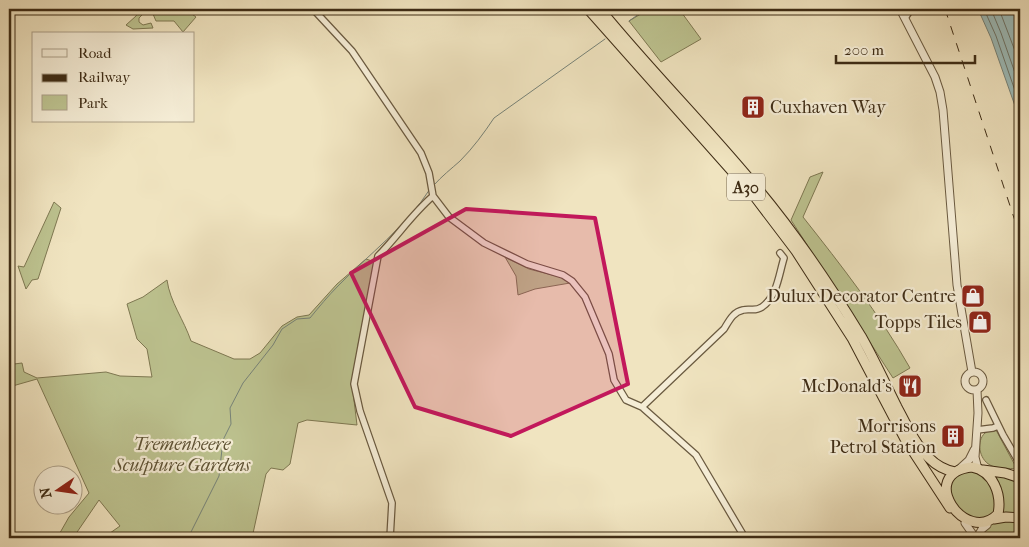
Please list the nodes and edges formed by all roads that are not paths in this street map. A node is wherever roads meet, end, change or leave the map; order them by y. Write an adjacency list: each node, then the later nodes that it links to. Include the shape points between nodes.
1 (313, 9): 7 (street, via 352,50 421,153 430,173)
2 (588, 9): 20 (highway, A30, via 736,175 796,251 852,338 905,439)
3 (600, 9): 18 (highway, A30, via 786,224 837,297 919,445 938,466)
4 (900, 9): 6 (street)
5 (911, 9): 6 (street)
6 (905, 18): 9 (street, via 940,92 957,285)
7 (433, 196): 12 (street, via 449,217 484,243 572,281 585,297 609,354 614,380 626,400); 25 (street, via 378,256 354,384 392,503)
8 (780, 253): 12 (street, via 784,258 774,293 767,303 755,310 742,310 731,317 724,329)
9 (972, 372): 10 (street, via 978,373 983,380); 10 (street, via 965,382 970,390)
10 (977, 390): 14 (street)
11 (986, 400): 13 (street)
12 (642, 407): 26 (street, via 696,454)
13 (998, 426): 14 (street); 16 (street)
14 (977, 430): 15 (street)
15 (975, 447): 17 (street, via 975,457); 18 (street, via 968,460)
16 (1020, 464)
17 (981, 469): 18 (highway, via 972,467); 19 (highway); 21 (highway, via 996,486 999,497 998,514)
18 (956, 471): 20 (highway, via 947,487)
19 (1020, 478)
20 (950, 508): 23 (highway)
21 (994, 518): 22 (highway); 24 (highway)
22 (1020, 518)
23 (965, 523): 24 (highway); 27 (street)
24 (986, 525): 27 (street)
25 (390, 538)
26 (745, 538)
27 (975, 538)

